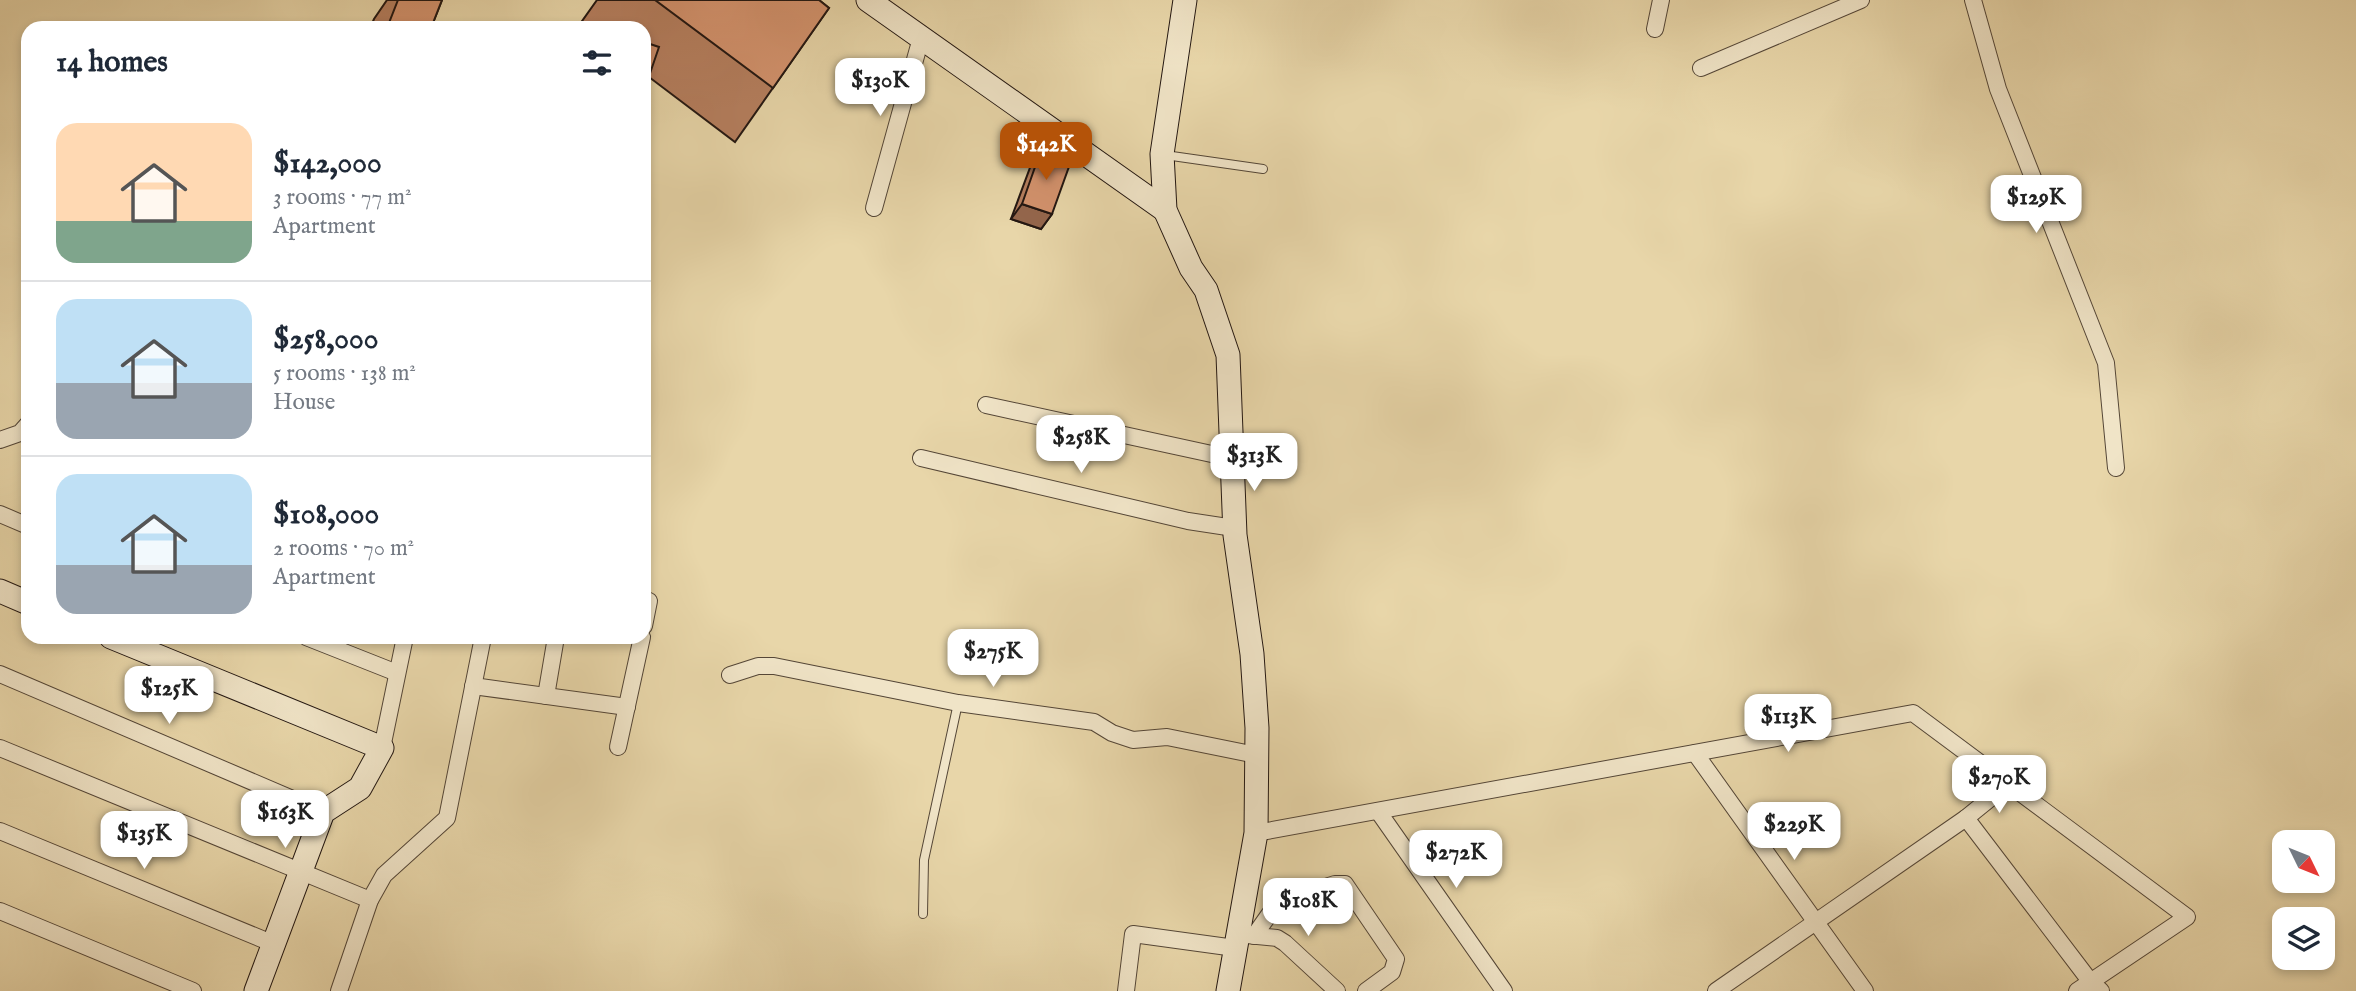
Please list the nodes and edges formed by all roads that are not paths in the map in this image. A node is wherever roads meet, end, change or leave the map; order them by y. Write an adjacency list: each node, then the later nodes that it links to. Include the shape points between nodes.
1 (868, 0): 7 (street)
2 (1185, 0): 9 (street)
3 (1661, 0): 6 (street)
4 (1861, 0): 8 (street)
5 (1973, 0): 18 (street, via 1998,89 2106,363)
6 (1655, 29)
7 (921, 38): 11 (street); 12 (street)
8 (1701, 68)
9 (1162, 154): 10 (lane); 12 (street)
10 (1263, 169)
11 (874, 208)
12 (1165, 210): 16 (street, via 1206,290 1228,355)
13 (986, 405): 16 (street)
14 (21, 433): 15 (street)
15 (0, 440)
16 (1230, 457): 21 (street)
17 (920, 458): 21 (street)
18 (2116, 468)
19 (0, 514): 20 (street)
20 (21, 523)
21 (1234, 528): 41 (street, via 1252,654)
22 (0, 591): 23 (street)
23 (21, 600)
24 (128, 644): 39 (street)
25 (324, 644): 30 (street)
26 (403, 644): 30 (street)
27 (482, 644): 33 (street)
28 (555, 644): 34 (street)
29 (640, 644): 36 (street)
30 (397, 673): 39 (street)
31 (0, 674): 44 (street)
32 (730, 675): 35 (street, via 774,666)
33 (473, 686): 34 (street); 49 (street, via 447,818 384,875)
34 (546, 696): 36 (street)
35 (958, 703): 41 (street, via 1094,722 1133,740 1167,737); 51 (lane, via 924,860)
36 (627, 707): 37 (street)
37 (618, 747)
38 (0, 748): 48 (street)
39 (382, 748): 44 (street, via 360,788)
40 (1695, 753): 42 (street, via 1913,713); 43 (street); 52 (street)
41 (1256, 755): 47 (street)
42 (2008, 784): 45 (street); 55 (street, via 2186,917)
43 (1378, 811): 47 (street); 63 (street)
44 (323, 812): 48 (street)
45 (1966, 818): 52 (street); 55 (street)
46 (0, 831): 54 (street)
47 (1256, 833): 53 (street)
48 (301, 872): 49 (street); 54 (street)
49 (370, 900): 58 (street)
50 (0, 911): 56 (street)
51 (923, 914)
52 (1814, 922): 64 (street); 65 (street)
53 (1242, 939): 59 (street, via 1133,934); 60 (street); 61 (street, via 1277,938); 62 (street, via 1278,902 1346,884 1396,959 1392,972)
54 (274, 944): 57 (street)
55 (2089, 988)
56 (192, 991)
57 (257, 991)
58 (340, 991)
59 (1126, 991)
60 (1228, 991)
61 (1337, 991)
62 (1366, 991)
63 (1504, 991)
64 (1716, 991)
65 (1865, 991)

